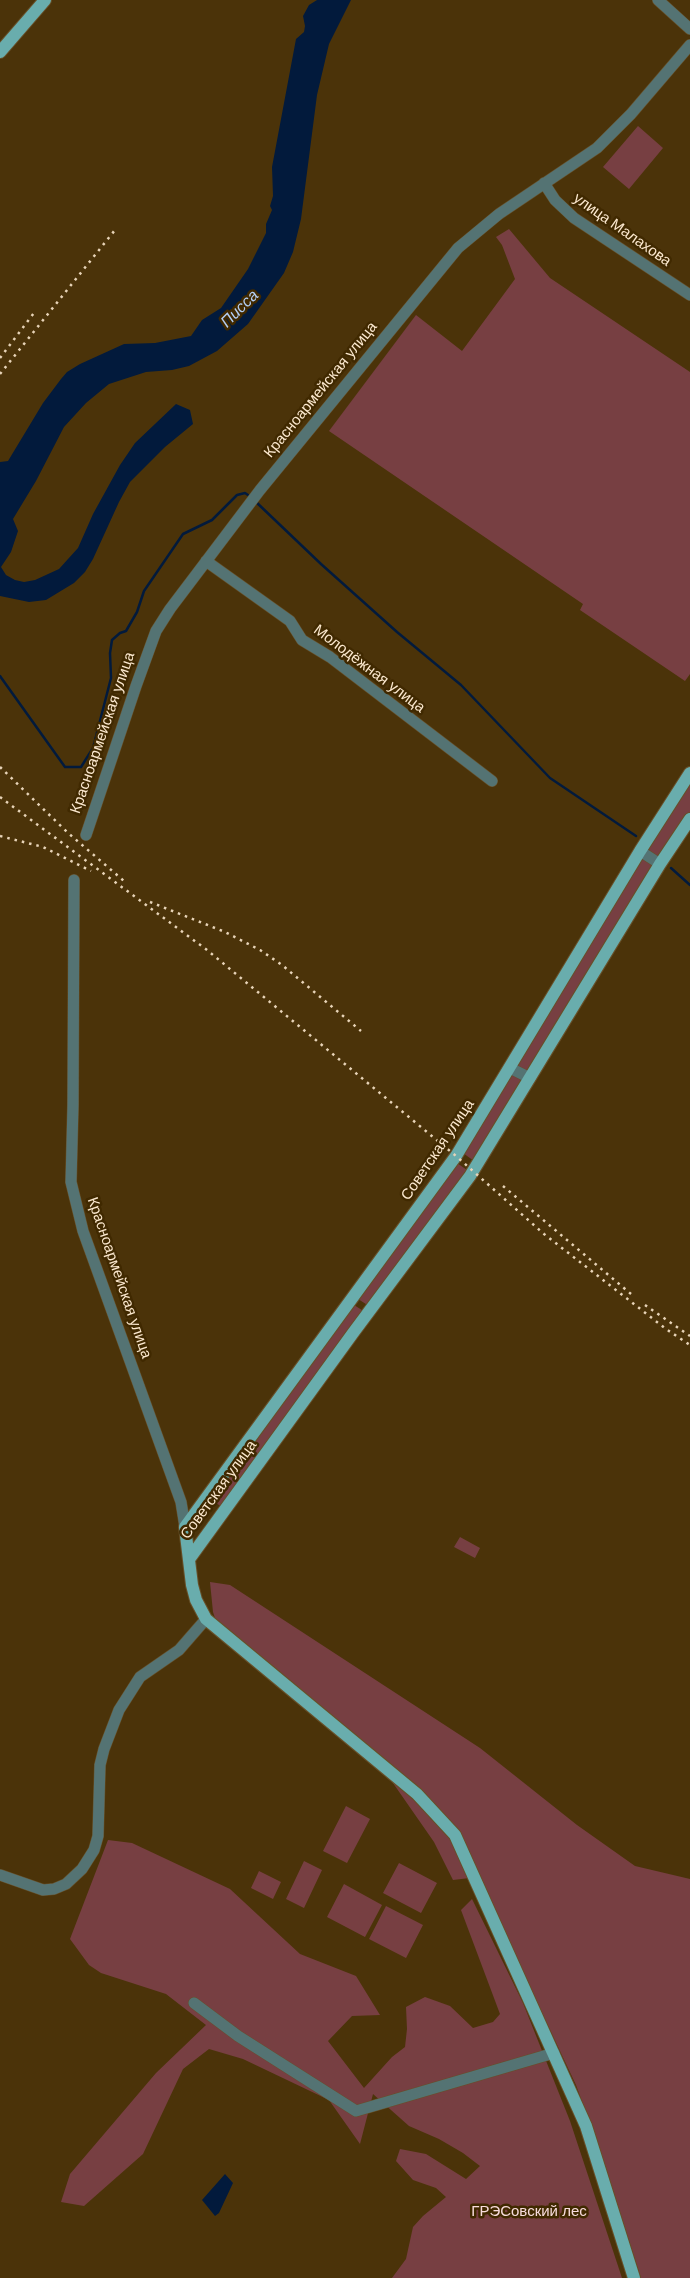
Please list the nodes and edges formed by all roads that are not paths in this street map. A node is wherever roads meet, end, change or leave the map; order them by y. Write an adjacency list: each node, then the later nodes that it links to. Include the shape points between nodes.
1 (45, 0): 5 (main road)
2 (658, 0): 3 (street)
3 (690, 28)
4 (690, 45): 6 (street, Красноармейская улица, via 631,114 596,148)
5 (0, 52)
6 (544, 183): 7 (street, улица Малахова, via 555,200 574,218); 8 (street, Красноармейская улица, via 458,248)
7 (690, 295)
8 (206, 561): 10 (street, Молодёжная улица, via 290,621 302,640 330,657); 12 (street, Красноармейская улица, via 156,631)
9 (690, 773): 13 (main road, Советская улица)
10 (492, 781)
11 (690, 819): 14 (main road, Советская улица)
12 (86, 835)
13 (640, 851): 14 (street); 16 (main road, Советская улица)
14 (660, 864): 17 (main road, Советская улица)
15 (74, 880): 18 (street, Красноармейская улица, via 71,1182 83,1231 181,1502)
16 (510, 1068): 17 (street); 18 (main road, Советская улица, via 456,1156)
17 (530, 1078): 19 (main road, Советская улица, via 470,1176)
18 (185, 1527): 19 (main road, Красноармейская улица)
19 (190, 1558): 20 (main road, Красноармейская улица, via 196,1600)
20 (206, 1619): 21 (street, via 179,1650 140,1677 119,1710 100,1764 98,1836 88,1861 66,1884 54,1889 44,1890); 23 (main road, via 417,1794 455,1835)
21 (0, 1875)
22 (194, 2003): 23 (street, via 238,2036 356,2111)
23 (554, 2053): 24 (main road, via 586,2126)
24 (634, 2278)

